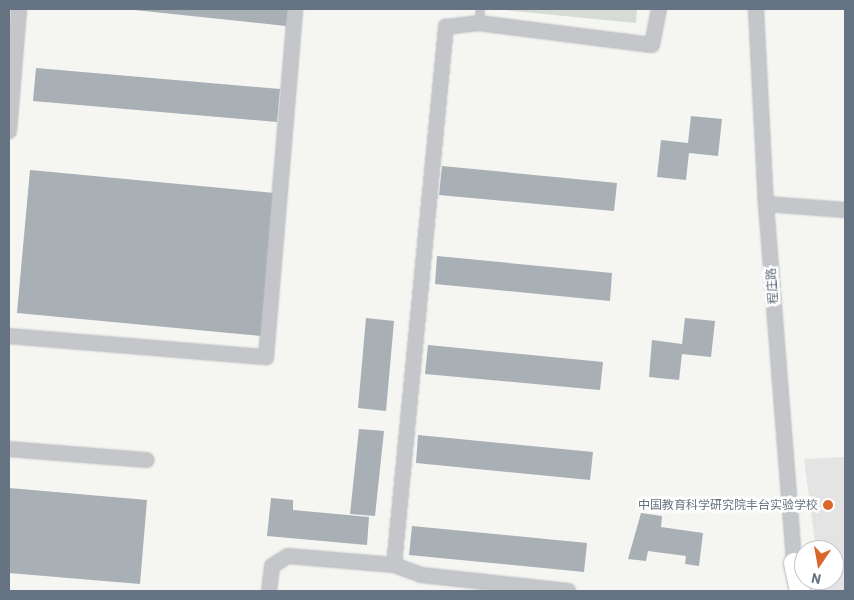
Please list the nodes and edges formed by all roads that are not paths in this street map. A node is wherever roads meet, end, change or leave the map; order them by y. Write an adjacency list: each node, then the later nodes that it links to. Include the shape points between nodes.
1 (19, 9): 7 (street)
2 (295, 9): 10 (street, via 266,357)
3 (480, 9): 6 (lane)
4 (659, 9): 6 (street, via 652,45)
5 (756, 9): 8 (street, 程庄路)
6 (478, 23): 14 (street, via 446,27)
7 (9, 131)
8 (766, 204): 9 (street); 13 (street, 程庄路)
9 (845, 210)
10 (9, 336)
11 (9, 449): 12 (street)
12 (147, 460)
13 (794, 562)
14 (394, 565): 15 (street, via 288,556 272,566); 16 (street, via 421,575)
15 (269, 591)
16 (568, 591)

